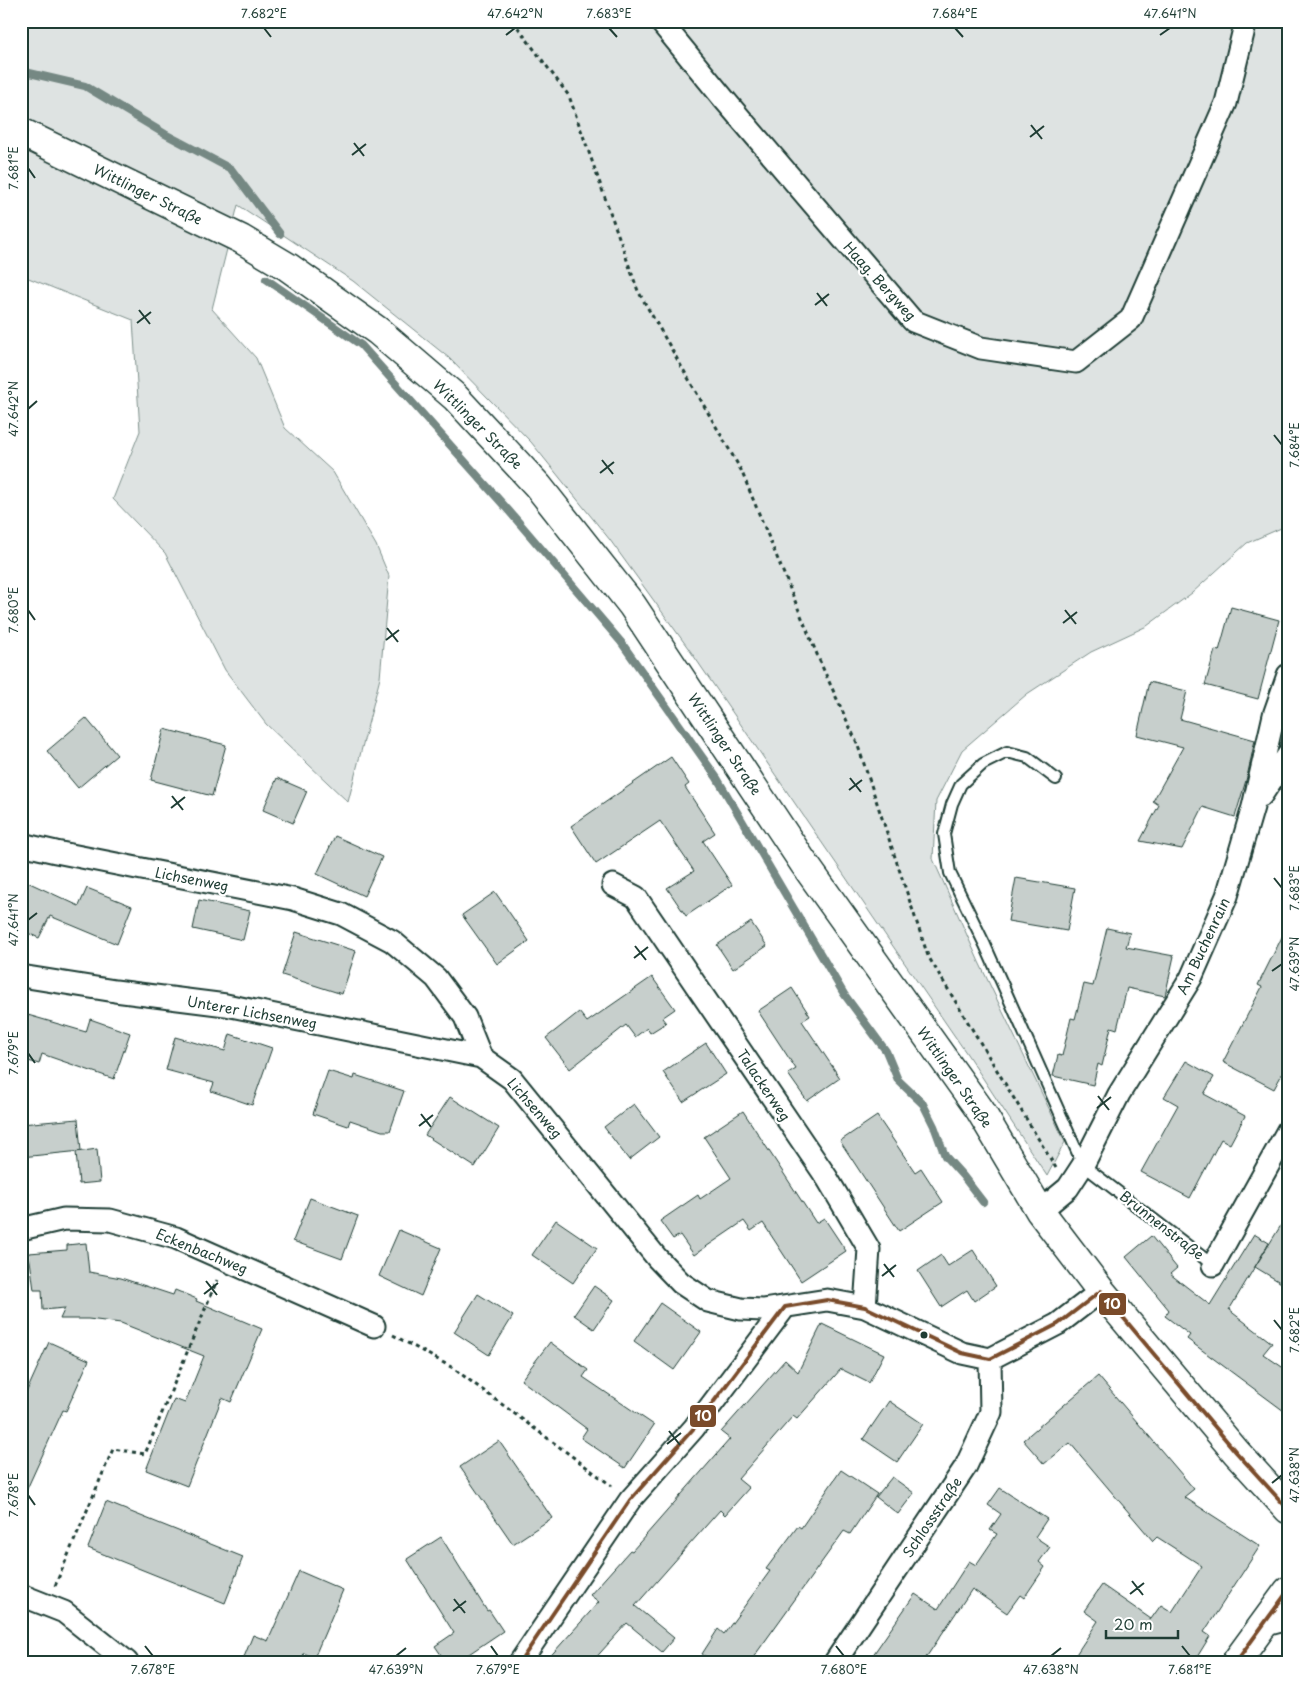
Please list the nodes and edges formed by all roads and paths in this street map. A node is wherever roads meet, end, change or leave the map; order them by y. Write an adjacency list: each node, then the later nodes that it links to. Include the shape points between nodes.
1 (513, 21): 15 (path, via 569,96 638,291 742,470 821,664 857,743 928,956)
2 (660, 21): 3 (street, Haag. Bergweg, via 913,321 981,348 1076,362 1131,319 1226,103)
3 (1246, 21)
4 (21, 132): 16 (street, Wittlinger Straße, via 241,239 288,267 378,331 455,397 538,486 632,605 803,862 980,1110)
5 (1288, 675): 8 (street, Am Buchenrain, via 1274,714)
6 (1288, 755): 8 (street)
7 (1056, 779): 14 (lane, via 1027,757 1007,752 983,764 961,784 944,834 950,873)
8 (1254, 807): 14 (street, Am Buchenrain, via 1227,896 1191,978 1119,1094)
9 (21, 844): 12 (street, Lichsenweg, via 293,899 342,914 392,941 436,978 465,1017)
10 (613, 885): 22 (street, Talackerweg, via 636,897 832,1186 869,1249)
11 (21, 976): 12 (street, Unterer Lichsenweg, via 226,1005)
12 (481, 1058): 21 (street, Lichsenweg, via 512,1079 657,1258 681,1283 708,1301 741,1309)
13 (1288, 1130): 19 (street, Brunnenstraße)
14 (1083, 1165): 15 (street, Am Buchenrain); 19 (lane, Brunnenstraße)
15 (1068, 1188): 16 (street, Am Buchenrain)
16 (1040, 1211): 20 (street, Wittlinger Straße)
17 (21, 1228): 18 (street, Eckenbachweg, via 64,1219 110,1220 176,1238)
18 (226, 1260): 23 (street, Eckenbachweg); 29 (path, via 144,1454 113,1449)
19 (1213, 1265)
20 (1101, 1291): 24 (street, via 1058,1324); 26 (street, Wittlinger Straße)
21 (785, 1306): 22 (street, Lichsenweg, via 828,1300); 25 (street, via 694,1428)
22 (865, 1307): 24 (street, Lichsenweg, via 962,1353)
23 (374, 1326): 25 (path, via 453,1368)
24 (990, 1359): 34 (street, Schlossstraße, via 991,1412 966,1466)
25 (630, 1500): 33 (street)
26 (1288, 1509)
27 (1288, 1591): 31 (street)
28 (21, 1594): 29 (street)
29 (47, 1605): 32 (street, via 64,1612)
30 (1288, 1619): 31 (street)
31 (1262, 1626): 35 (street)
32 (127, 1662)
33 (520, 1662)
34 (835, 1662)
35 (1236, 1662)

